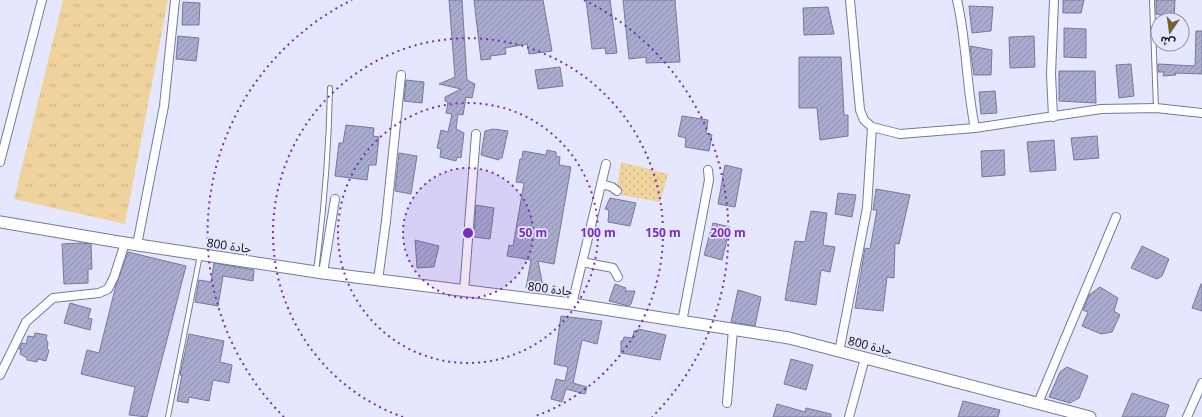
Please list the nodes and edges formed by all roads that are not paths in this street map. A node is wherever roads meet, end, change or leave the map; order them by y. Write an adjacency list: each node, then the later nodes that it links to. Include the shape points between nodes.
1 (42, 0): 15 (street)
2 (175, 0): 24 (street, via 164,106)
3 (850, 0): 12 (street, via 860,110 864,120)
4 (957, 0): 13 (street, via 964,29)
5 (1054, 0): 11 (street, via 1050,74)
6 (1152, 0): 9 (lane)
7 (401, 75): 29 (street)
8 (330, 88): 27 (lane, via 329,150)
9 (1156, 108): 10 (street); 11 (street, via 1101,109)
10 (1202, 113)
11 (1053, 117): 13 (street)
12 (872, 127): 13 (street, via 900,134); 34 (street, via 867,208)
13 (975, 128)
14 (476, 134): 30 (street)
15 (0, 162)
16 (606, 164): 18 (street)
17 (708, 170): 32 (street, via 709,180)
18 (601, 184): 19 (street); 26 (street)
19 (617, 191)
20 (335, 199): 27 (street)
21 (1116, 217): 39 (street)
22 (0, 222): 23 (main road, جادة 800)
23 (125, 243): 24 (main road, جادة 800); 36 (street, via 108,289 53,298 26,322)
24 (137, 245): 25 (main road, جادة 800)
25 (200, 255): 27 (main road, جادة 800); 40 (lane)
26 (582, 262): 28 (street, via 613,268); 31 (street)
27 (319, 273): 29 (main road, جادة 800)
28 (618, 277)
29 (378, 280): 30 (main road, جادة 800)
30 (464, 291): 31 (main road, جادة 800)
31 (572, 304): 32 (main road, جادة 800)
32 (682, 322): 33 (main road, جادة 800)
33 (733, 329): 34 (main road, جادة 800, via 789,338); 38 (street)
34 (839, 352): 35 (main road, جادة 800)
35 (865, 358): 39 (main road, جادة 800); 41 (street)
36 (0, 375)
37 (1202, 383): 43 (street)
38 (727, 403)
39 (1038, 403): 42 (main road, جادة 800)
40 (168, 417)
41 (849, 417)
42 (1090, 417)
43 (1187, 417)

